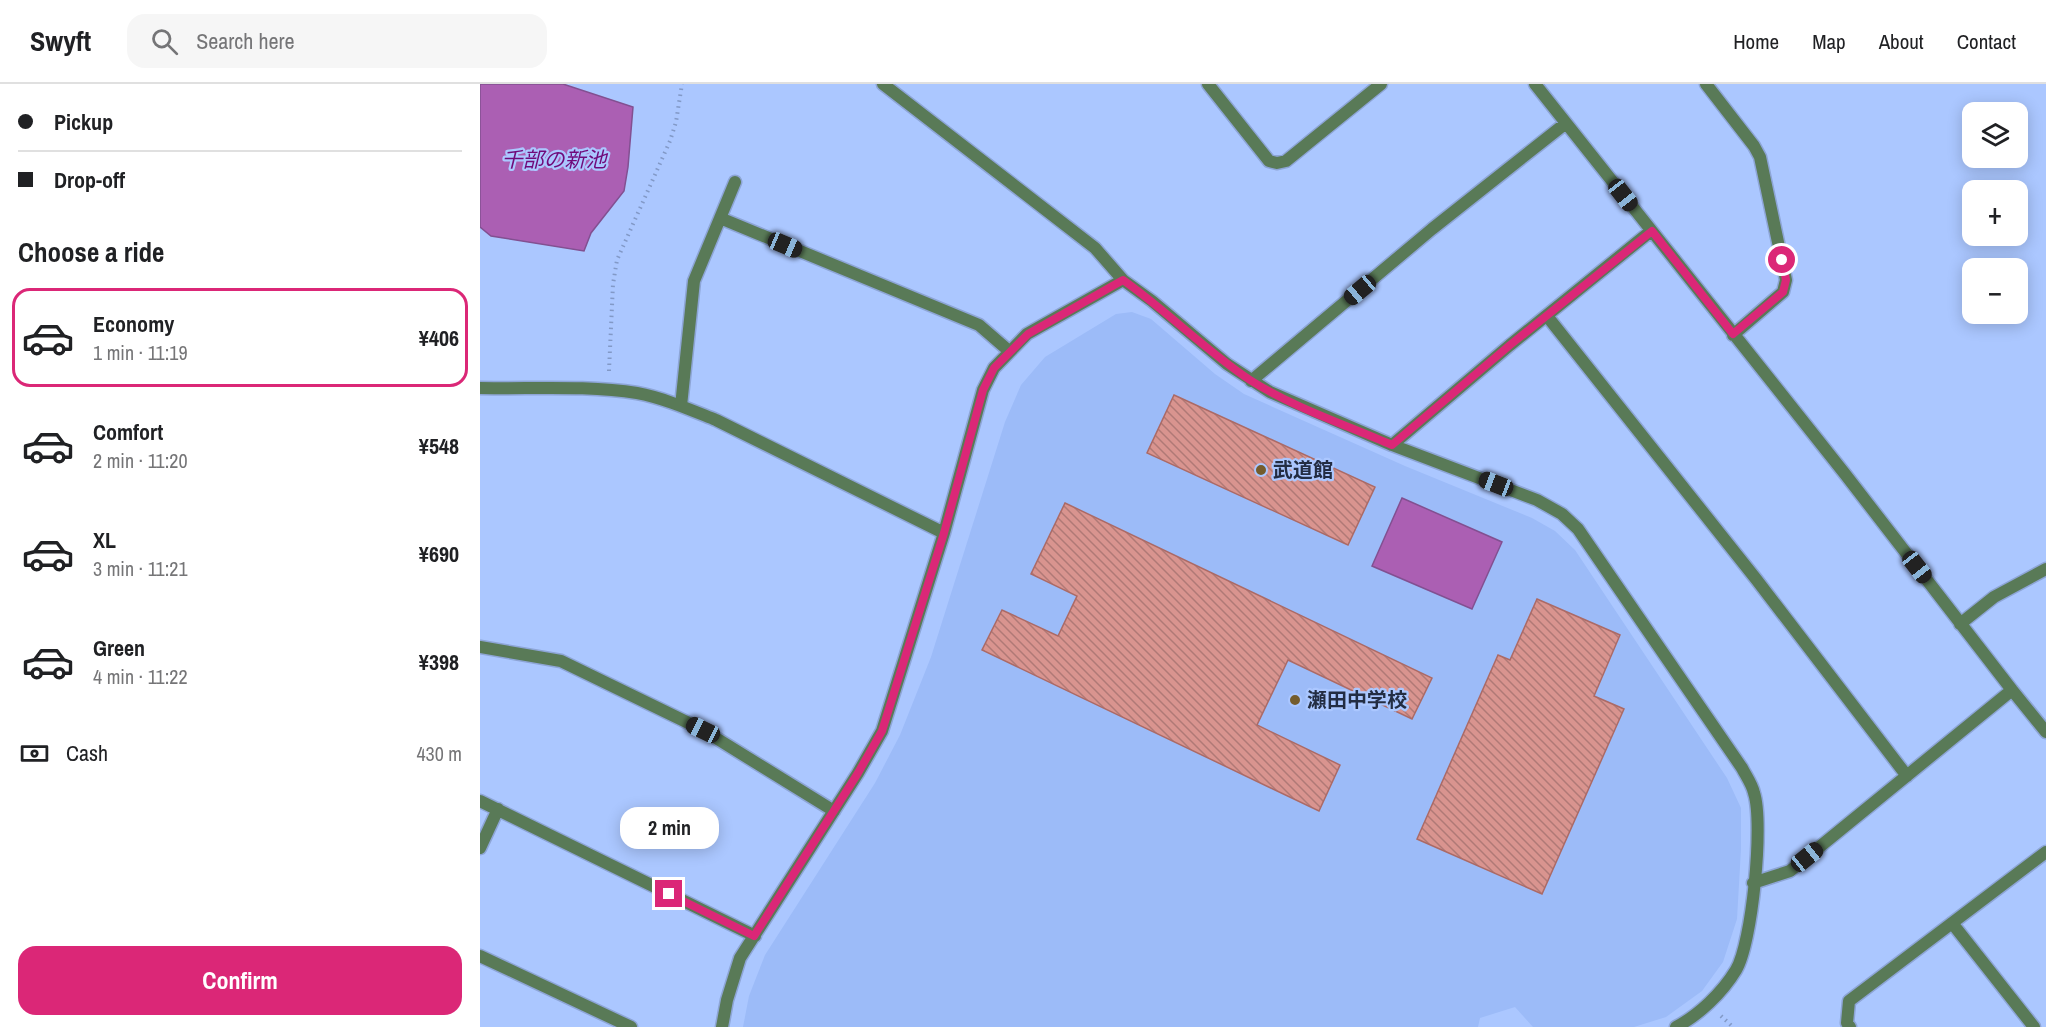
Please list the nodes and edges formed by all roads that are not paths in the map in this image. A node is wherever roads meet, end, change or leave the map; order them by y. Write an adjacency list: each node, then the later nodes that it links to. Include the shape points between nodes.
1 (883, 84): 10 (street, via 1095,248)
2 (1208, 84): 5 (street, via 1269,161 1277,163 1286,161)
3 (1535, 84): 6 (street)
4 (1706, 84): 12 (street, via 1760,157 1786,280 1783,292)
5 (1373, 86)
6 (1566, 123): 9 (street); 14 (street)
7 (735, 182): 8 (street)
8 (720, 218): 13 (street, via 979,325); 16 (street, via 694,281)
9 (1652, 231): 11 (street); 12 (street)
10 (1123, 280): 13 (street, via 1028,334); 14 (street)
11 (1547, 316): 17 (street); 24 (street)
12 (1733, 334): 20 (street)
13 (1009, 351): 18 (street, via 994,368 983,390)
14 (1251, 381): 17 (street)
15 (480, 388): 16 (street, via 608,390)
16 (681, 406): 18 (street)
17 (1392, 445): 30 (street, via 1537,500 1562,514 1578,529 1742,768 1755,793 1759,824)
18 (944, 533): 27 (street, via 882,731)
19 (2046, 569): 20 (street, via 1994,597)
20 (1960, 624): 22 (street)
21 (480, 647): 27 (street, via 561,661 703,730)
22 (2012, 690): 23 (street); 24 (street)
23 (2046, 732)
24 (1907, 776): 30 (street, via 1790,871)
25 (480, 801): 26 (street)
26 (498, 809): 28 (street); 32 (street)
27 (834, 811): 32 (street)
28 (480, 848)
29 (2046, 852): 31 (street)
30 (1754, 883): 36 (street, via 1749,932 1736,969 1712,999)
31 (1952, 923): 37 (street, via 1850,1001); 38 (street)
32 (754, 936): 35 (street, via 740,958)
33 (480, 956): 34 (street)
34 (631, 1027)
35 (722, 1027)
36 (1676, 1027)
37 (1850, 1027)
38 (2034, 1027)

